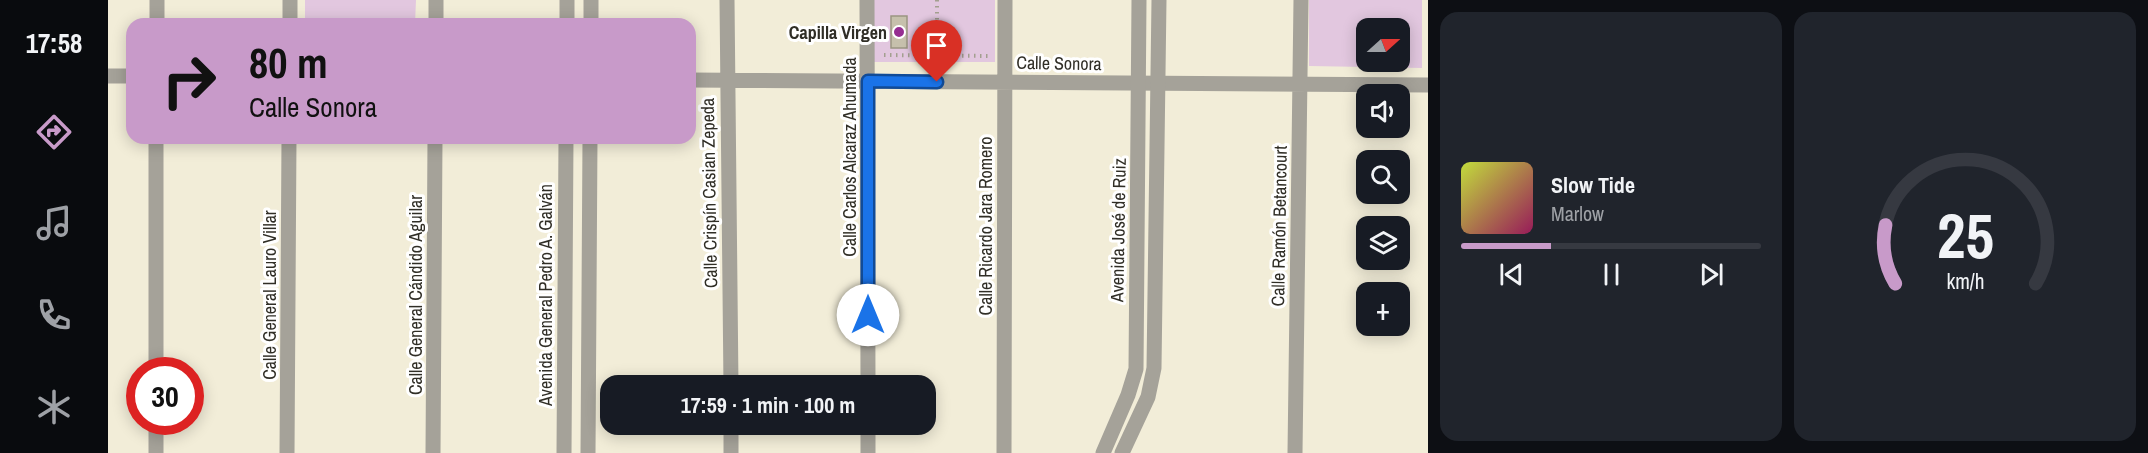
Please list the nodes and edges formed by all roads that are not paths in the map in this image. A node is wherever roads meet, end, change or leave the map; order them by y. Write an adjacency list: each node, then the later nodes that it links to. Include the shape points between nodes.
1 (157, 0): 12 (street)
2 (290, 0): 13 (street)
3 (436, 0): 14 (street)
4 (567, 0): 15 (street)
5 (591, 0): 16 (street)
6 (727, 0): 20 (street, Calle Crispín Casian Zepeda)
7 (867, 0): 21 (street, Calle Carlos Alcaraz Ahumada)
8 (1005, 0): 22 (street, Calle Ricardo Jara Romero)
9 (1139, 0): 23 (street, Avenida José de Ruiz)
10 (1158, 0): 24 (street, Avenida José de Ruiz)
11 (1301, 0): 25 (street, Calle Ramón Betancourt)
12 (157, 18)
13 (290, 18)
14 (436, 18)
15 (567, 18)
16 (591, 18)
17 (108, 76): 18 (street)
18 (126, 76)
19 (696, 80): 20 (street, Calle Sonora)
20 (727, 80): 21 (street, Calle Sonora); 33 (street, Calle Crispín Casian Zepeda)
21 (868, 81): 22 (street, Calle Sonora); 34 (street, Calle Carlos Alcaraz Ahumada)
22 (1005, 82): 23 (street, Calle Sonora); 45 (street, Calle Ricardo Jara Romero)
23 (1138, 83): 24 (street, Calle Sonora); 46 (street, Avenida José de Ruiz, via 1136,369)
24 (1158, 83): 25 (street, Calle Sonora); 47 (street, Avenida José de Ruiz, via 1154,368 1148,397)
25 (1301, 84): 26 (street, Calle Sonora); 48 (street, Calle Ramón Betancourt)
26 (1428, 85)
27 (156, 144): 32 (street)
28 (289, 144): 39 (street, Calle General Lauro Villar)
29 (435, 144): 40 (street, Calle General Cándido Aguilar)
30 (566, 144): 41 (street, Avenida General Pedro A. Galván)
31 (590, 144): 42 (street)
32 (156, 357)
33 (730, 375)
34 (868, 375)
35 (156, 435): 38 (street)
36 (731, 435): 43 (street)
37 (868, 435): 44 (street)
38 (156, 453)
39 (287, 453)
40 (433, 453)
41 (564, 453)
42 (588, 453)
43 (731, 453)
44 (868, 453)
45 (1004, 453)
46 (1102, 453)
47 (1122, 453)
48 (1295, 453)

